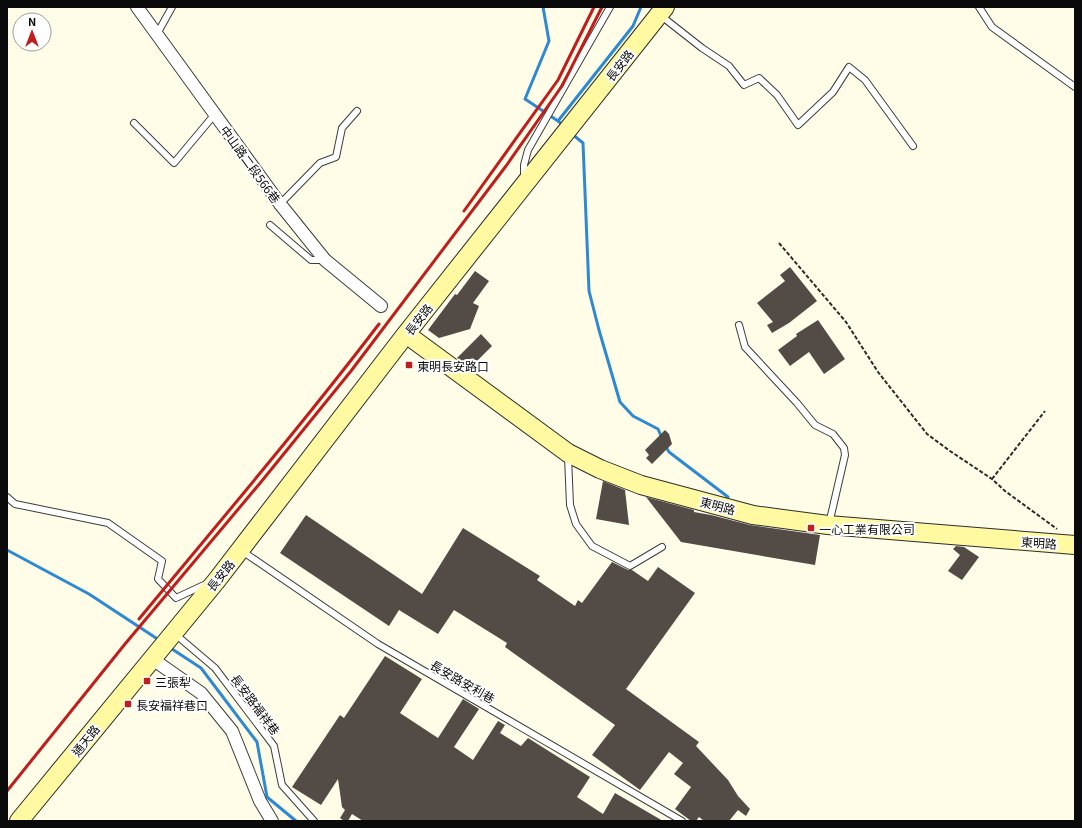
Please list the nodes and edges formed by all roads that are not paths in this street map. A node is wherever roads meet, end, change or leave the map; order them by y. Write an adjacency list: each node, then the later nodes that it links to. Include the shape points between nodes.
1 (137, 7): 6 (street, 中山路二段566巷)
2 (172, 7): 6 (lane)
3 (610, 7): 12 (lane, via 528,150)
4 (979, 7): 7 (lane, via 992,27)
5 (662, 11): 11 (lane, via 702,48 729,66 744,85 759,78 777,95 798,125 833,92 849,68 865,80); 12 (main road, 長安路)
6 (157, 34): 9 (street, 中山路二段566巷)
7 (1075, 87)
8 (357, 111): 13 (lane, via 342,128 336,157 320,163)
9 (215, 114): 10 (lane, via 174,163); 13 (street, 中山路二段566巷)
10 (134, 123)
11 (913, 146)
12 (523, 187): 18 (main road, 長安路)
13 (280, 204): 15 (street, 中山路二段566巷)
14 (270, 225): 15 (lane, via 311,260)
15 (325, 260): 16 (street, 中山路二段566巷)
16 (381, 306)
17 (739, 325): 21 (lane, via 745,347 815,425 833,434 844,448 845,455)
18 (406, 334): 19 (main road, 東明路); 24 (main road, 長安路)
19 (568, 453): 21 (main road, 東明路, via 641,485 753,515); 23 (lane, via 570,505 576,524 592,546 630,566)
20 (7, 497): 25 (lane, via 14,504 108,523 162,561 158,579 176,598)
21 (828, 525): 22 (main road, 東明路)
22 (1069, 544)
23 (662, 547)
24 (240, 550): 25 (main road, 長安路); 31 (lane, 長安路安利巷, via 378,644)
25 (217, 580): 26 (main road, 長安路)
26 (173, 632): 27 (main road, 通天路); 30 (lane, 長安路福祥巷, via 215,668 274,746 282,784)
27 (151, 658): 28 (main road, 通天路); 29 (street, via 201,693 232,731 260,801)
28 (19, 821)
29 (272, 821)
30 (314, 821)
31 (682, 821)

